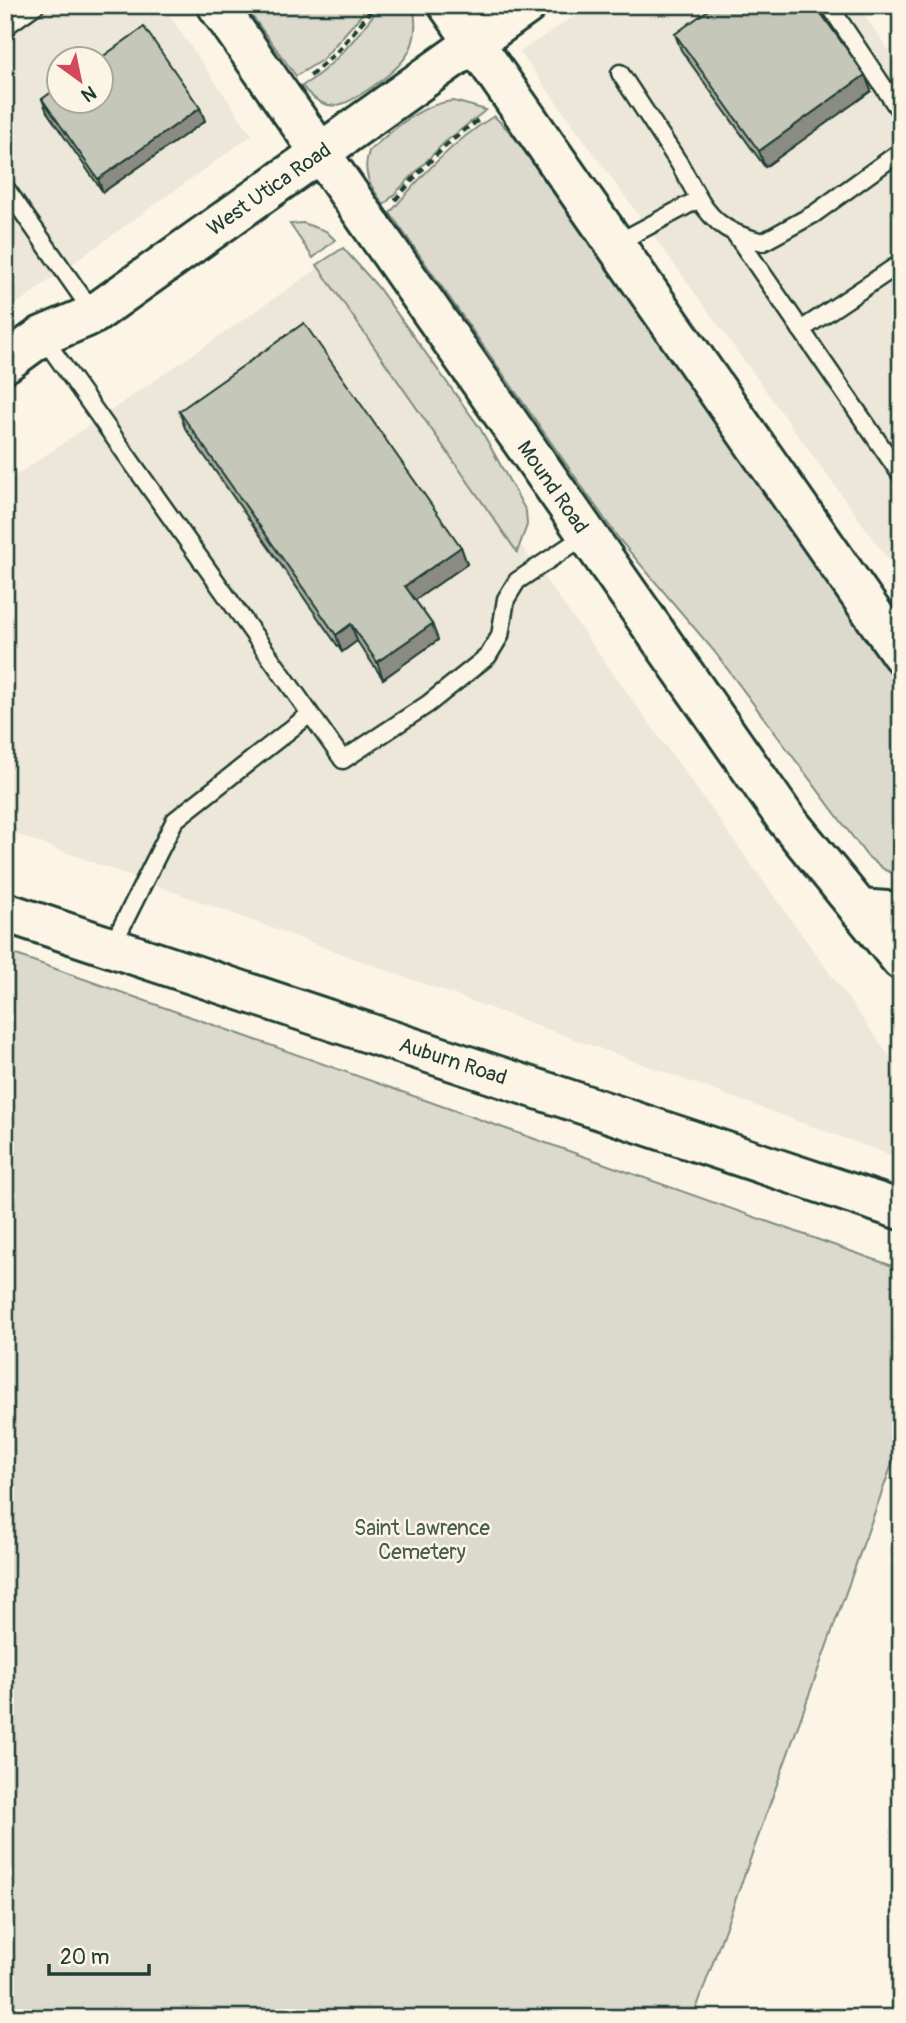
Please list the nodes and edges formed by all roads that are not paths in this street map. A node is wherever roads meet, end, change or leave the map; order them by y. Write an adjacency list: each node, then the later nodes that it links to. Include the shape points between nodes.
1 (36, 5): 6 (lane)
2 (217, 5): 11 (main road, Mound Road)
3 (448, 5): 7 (main road)
4 (527, 5): 7 (main road, West Utica Road)
5 (829, 5): 9 (lane)
6 (5, 27)
7 (474, 43): 11 (main road, West Utica Road); 15 (main road)
8 (620, 73): 13 (lane)
9 (901, 113)
10 (901, 151): 14 (lane, via 814,214 763,242)
11 (321, 152): 17 (main road, West Utica Road); 22 (main road, Mound Road)
12 (5, 187): 17 (lane)
13 (699, 200): 14 (lane, via 708,214); 15 (lane)
14 (736, 235): 18 (lane)
15 (615, 244): 23 (main road)
16 (901, 263): 18 (lane)
17 (94, 314): 19 (main road, West Utica Road)
18 (801, 330): 21 (lane)
19 (42, 336): 20 (main road, West Utica Road); 24 (lane)
20 (5, 363)
21 (901, 475)
22 (586, 535): 24 (lane, via 517,580 506,599 500,636 488,656 428,704 353,753 342,760); 25 (main road, Mound Road, via 786,819)
23 (901, 654)
24 (310, 714): 28 (lane, via 175,820)
25 (859, 909): 27 (main road); 29 (main road, Mound Road)
26 (5, 912): 28 (main road, Auburn Road)
27 (901, 912)
28 (111, 948): 30 (main road, Auburn Road)
29 (901, 960)
30 (901, 1210)

